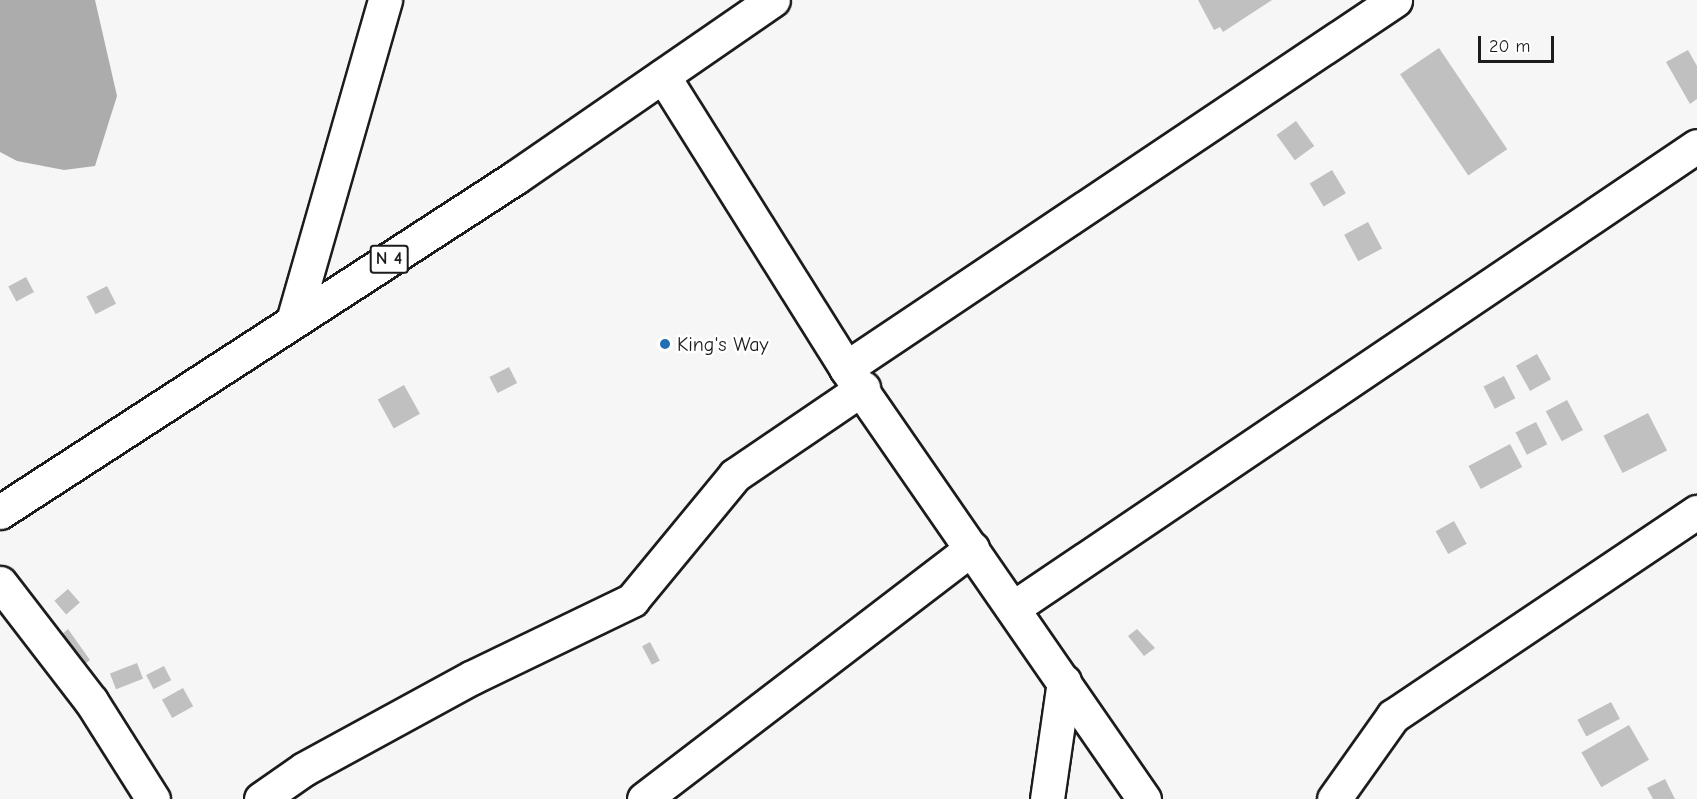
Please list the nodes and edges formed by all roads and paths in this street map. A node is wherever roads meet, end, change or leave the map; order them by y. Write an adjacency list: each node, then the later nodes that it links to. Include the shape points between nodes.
1 (385, 0): 6 (main road)
2 (773, 0): 4 (main road, N 4)
3 (1395, 0): 7 (main road)
4 (663, 76): 6 (main road, N 4, via 516,177); 7 (main road)
5 (1697, 146): 12 (main road)
6 (293, 321): 8 (main road, N 4)
7 (855, 378): 10 (main road); 15 (main road, via 735,475 632,600 473,677 304,769)
8 (0, 512)
9 (1697, 512): 19 (main road, via 1393,716)
10 (972, 548): 12 (main road); 16 (main road)
11 (0, 583): 14 (main road, via 91,701)
12 (1013, 608): 13 (main road)
13 (1064, 681): 17 (main road); 18 (main road)
14 (153, 799)
15 (261, 799)
16 (644, 799)
17 (1047, 799)
18 (1144, 799)
19 (1334, 799)

